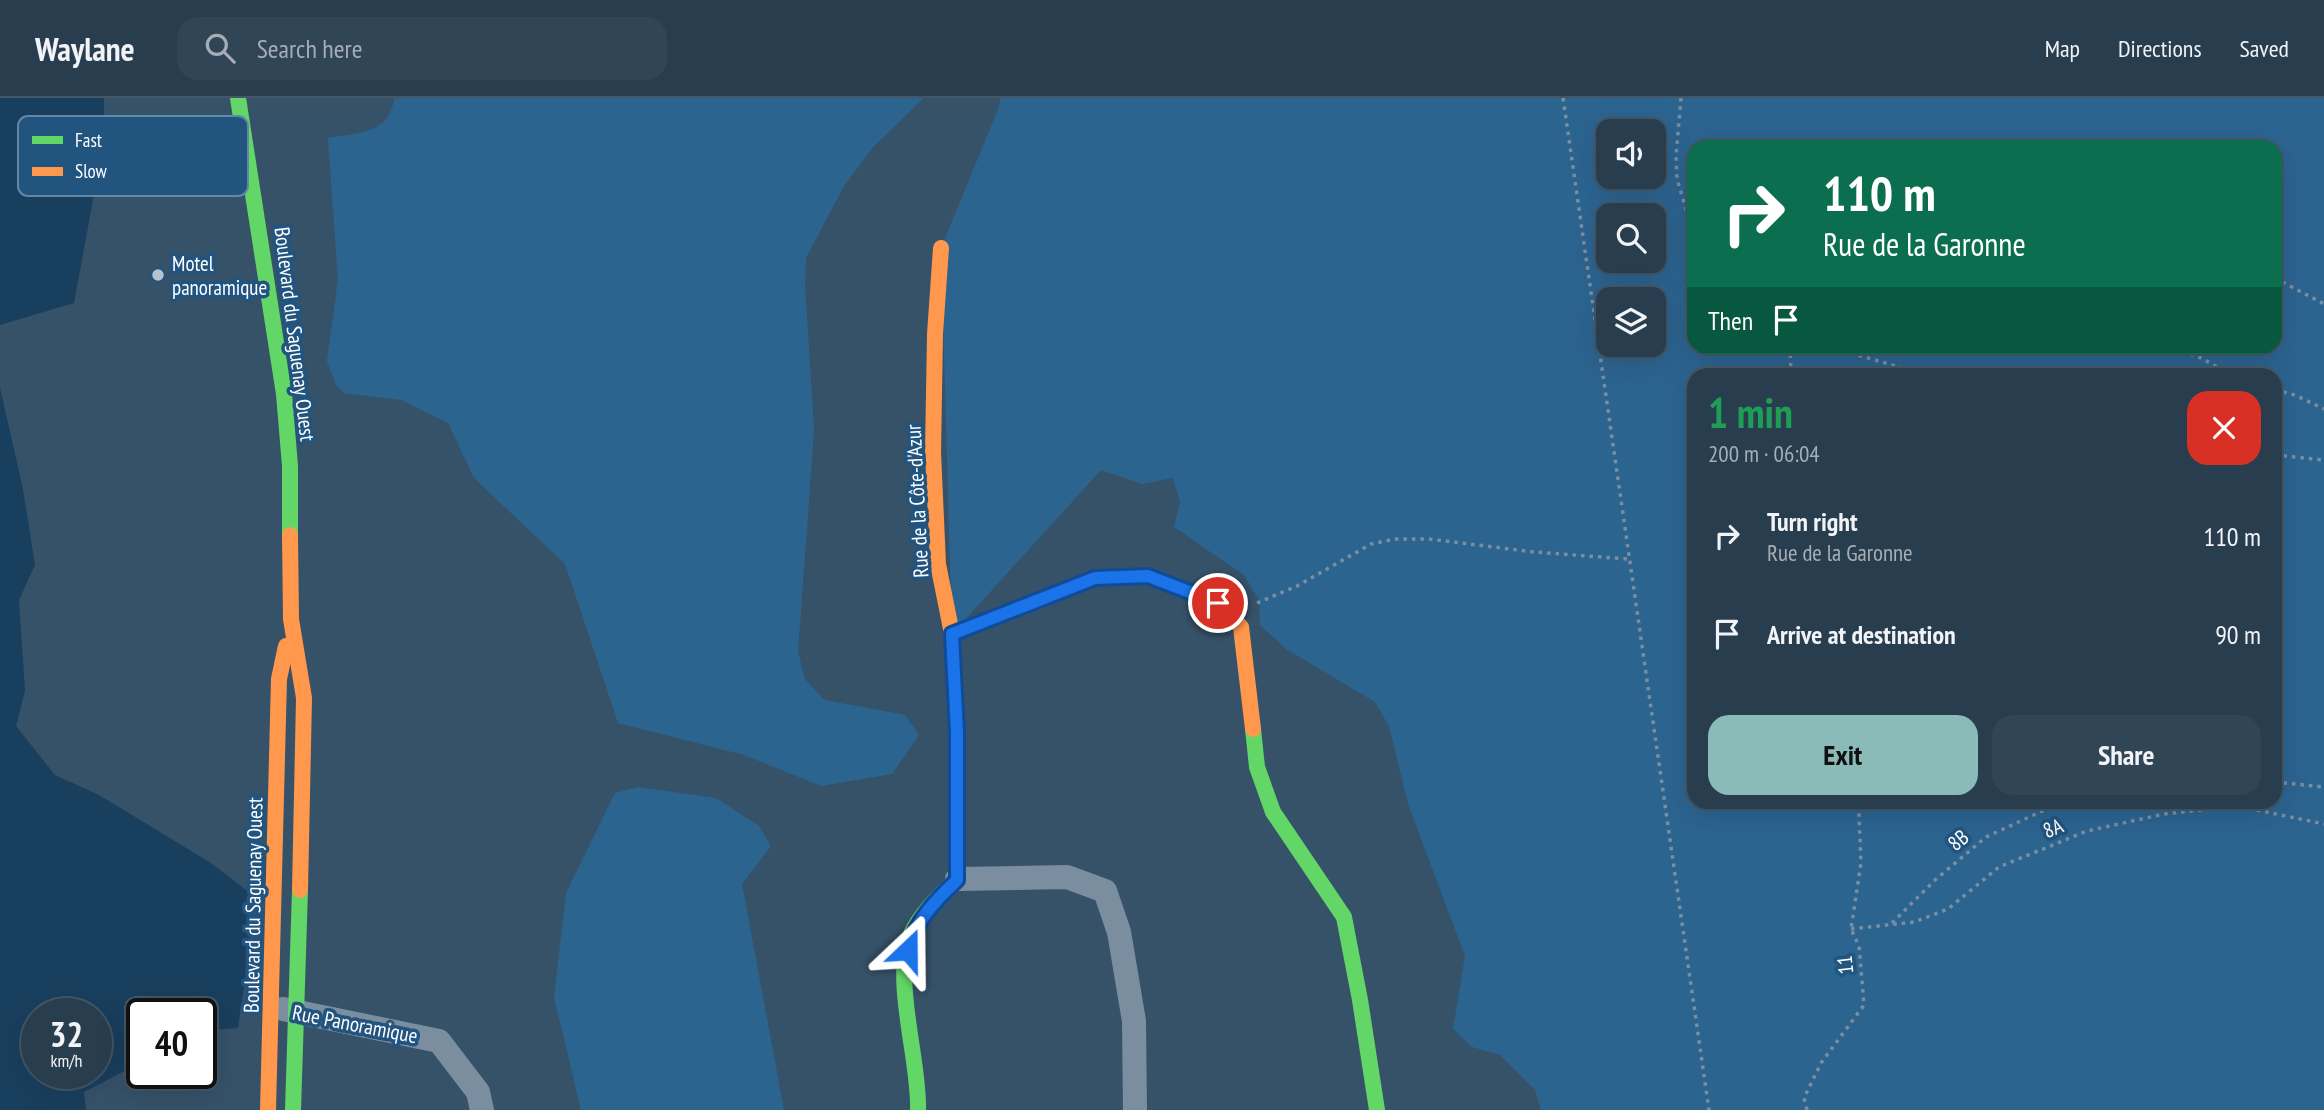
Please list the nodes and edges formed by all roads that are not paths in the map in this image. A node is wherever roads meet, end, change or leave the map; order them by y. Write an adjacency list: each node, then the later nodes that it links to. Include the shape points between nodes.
1 (238, 98): 2 (street, Boulevard du Saguenay Ouest)
2 (241, 116)
3 (248, 157): 5 (street, Boulevard du Saguenay Ouest, via 284,394 290,466)
4 (941, 248): 6 (street, Rue de la Côte-d'Azur, via 933,452 937,564)
5 (291, 619): 8 (street, Boulevard du Saguenay Ouest, via 279,680); 9 (street, Boulevard du Saguenay Ouest, via 304,698)
6 (952, 634): 7 (street, Rue de la Côte-d'Azur); 15 (street, via 1095,578 1148,576 1218,603 1241,627 1257,767 1273,812 1343,917)
7 (957, 880): 13 (street, via 932,903 913,930 903,969); 14 (street, via 1066,877 1105,891 1119,932 1134,1021)
8 (272, 1007): 9 (street, Rue Panoramique); 10 (street, Boulevard du Saguenay Ouest)
9 (298, 1012): 11 (street, Boulevard du Saguenay Ouest); 12 (street, Rue Panoramique, via 439,1041 478,1092)
10 (268, 1110)
11 (293, 1110)
12 (482, 1110)
13 (918, 1110)
14 (1135, 1110)
15 (1377, 1110)

